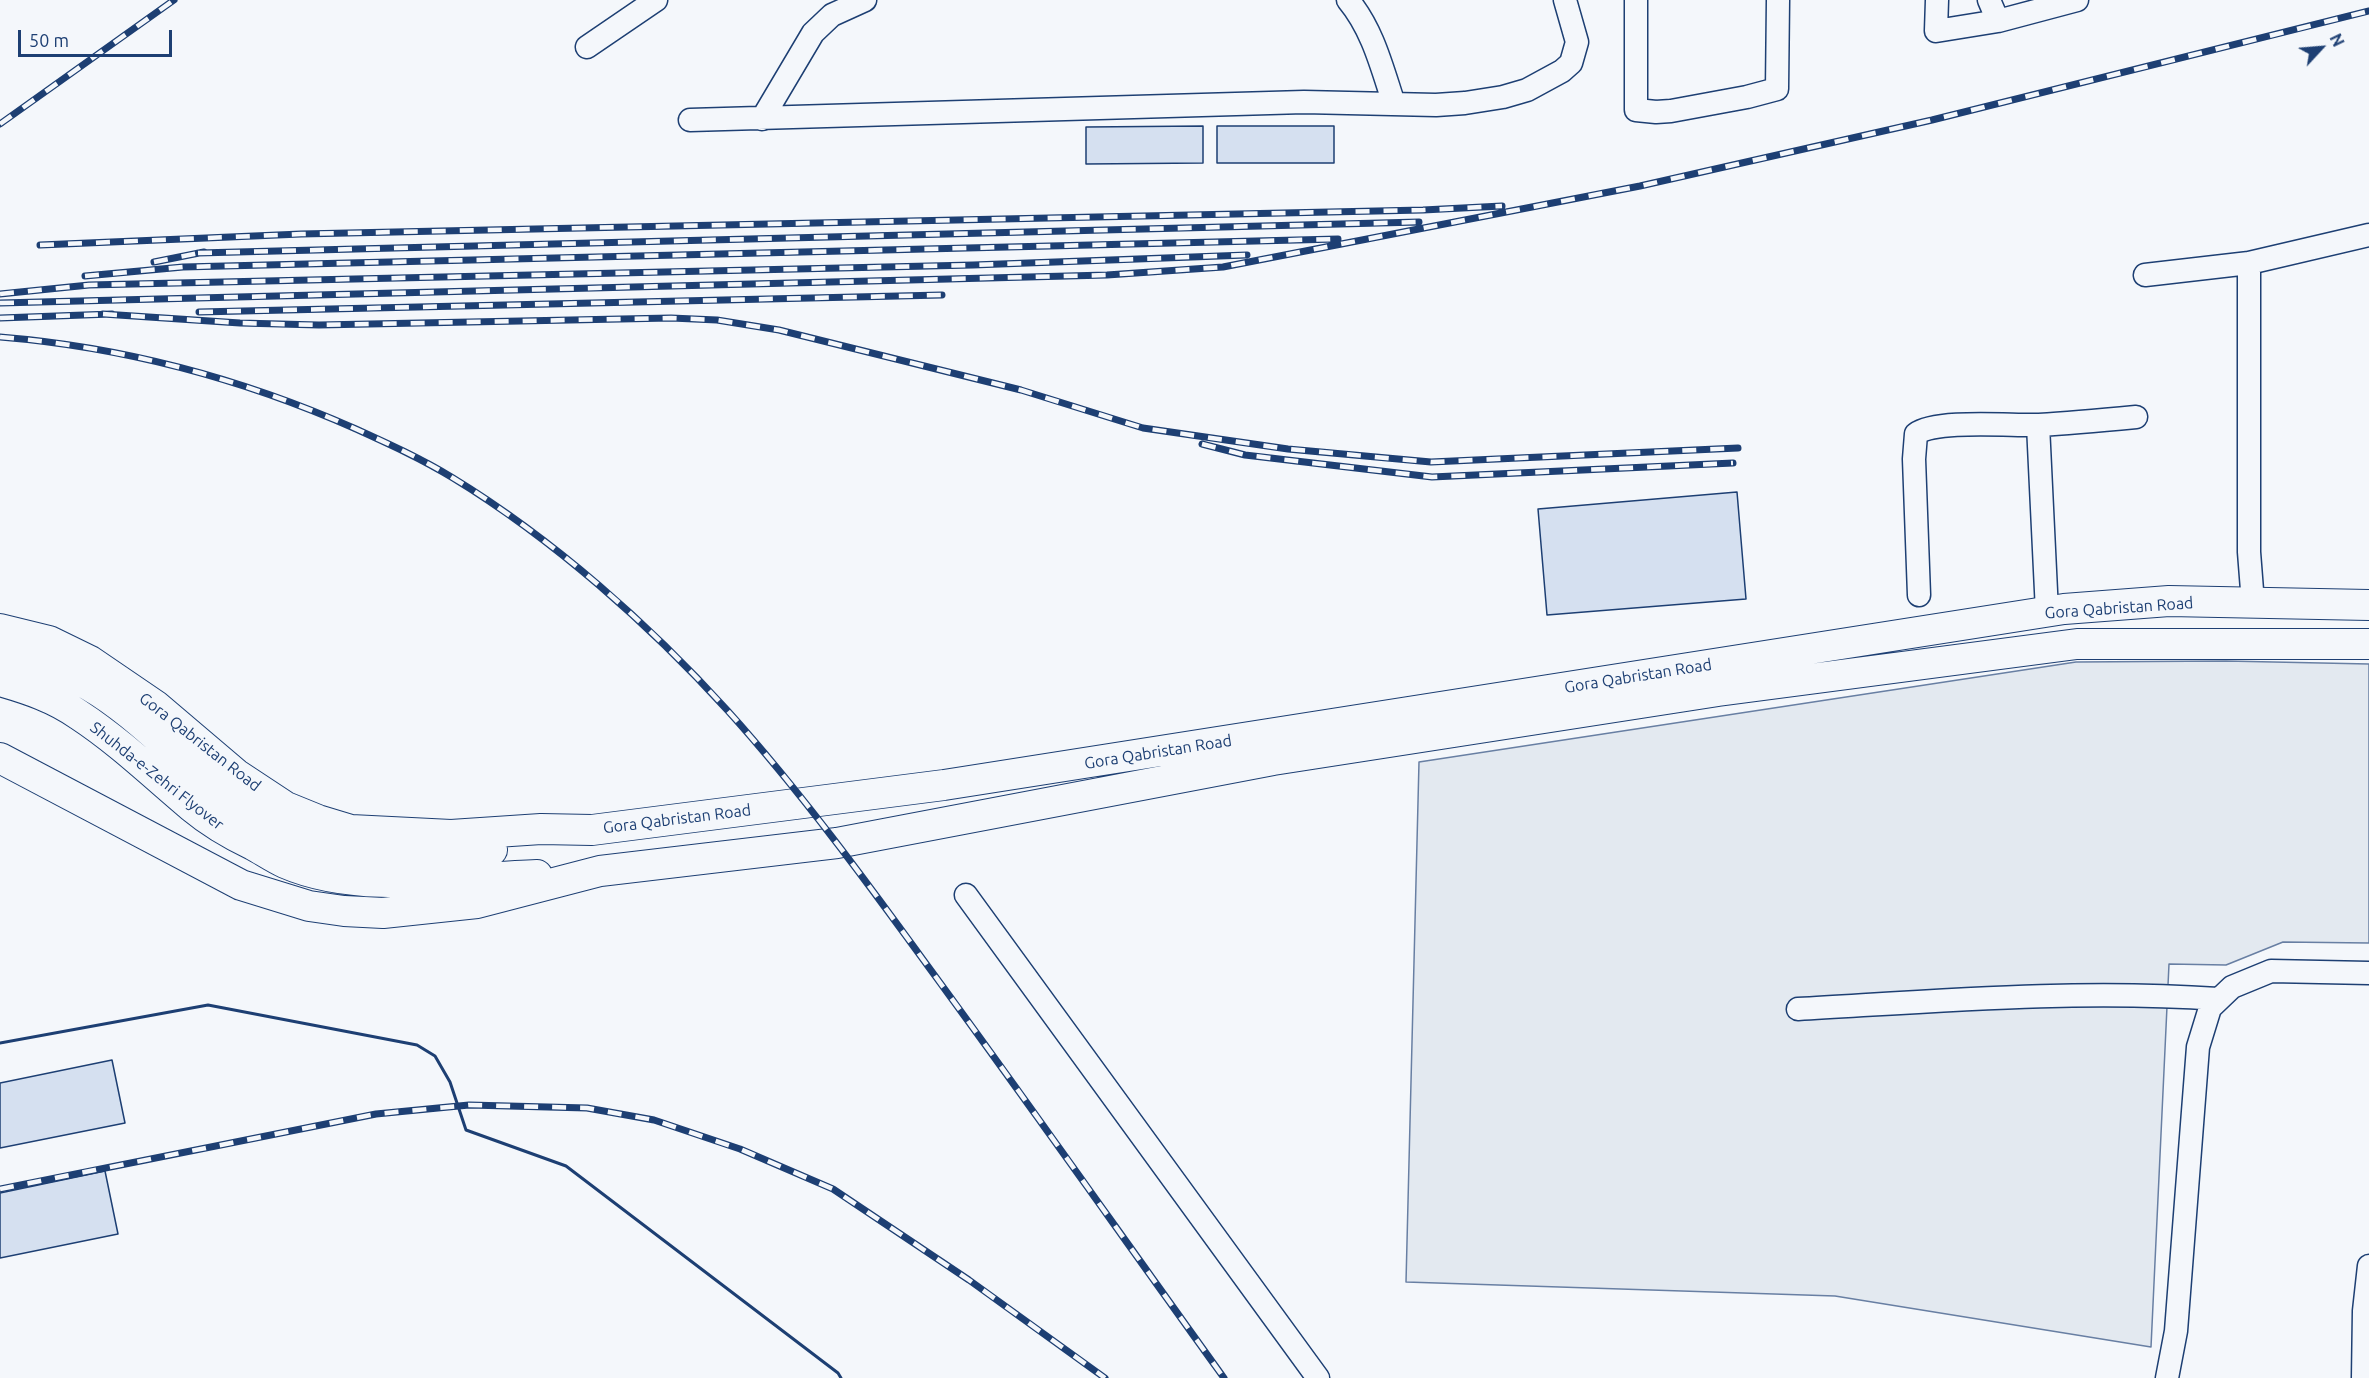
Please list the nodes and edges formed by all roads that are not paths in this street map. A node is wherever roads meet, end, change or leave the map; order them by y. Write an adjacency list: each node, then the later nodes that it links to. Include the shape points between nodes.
1 (656, 0): 11 (street)
2 (865, 0): 13 (street, via 832,15 813,33)
3 (1348, 0): 12 (street, via 1377,51)
4 (1565, 0): 12 (street, via 1576,42 1571,63 1562,71 1503,98)
5 (1636, 0): 6 (street, via 1636,110 1656,112 1778,88)
6 (1778, 0)
7 (1937, 0): 10 (street, via 1936,31)
8 (1989, 0): 10 (street)
9 (2076, 0): 10 (street)
10 (1998, 21)
11 (587, 48)
12 (1394, 104): 13 (street, via 1304,102)
13 (762, 119): 14 (street)
14 (690, 120)
15 (2369, 235): 16 (street)
16 (2248, 264): 17 (street); 21 (street, via 2249,552)
17 (2145, 275)
18 (2136, 417): 19 (street)
19 (2038, 425): 20 (street, via 1948,425 1916,434); 23 (street)
20 (1919, 595)
21 (2253, 603): 22 (main road, Gora Qabristan Road); 23 (main road, Gora Qabristan Road, via 2169,601)
22 (2369, 605)
23 (2047, 612): 29 (main road, Gora Qabristan Road, via 944,785)
24 (0, 629): 29 (main road, Gora Qabristan Road, via 49,640 90,661 156,706 236,774 286,807 318,820 351,830 451,835)
25 (2369, 644): 31 (main road, Gora Qabristan Road, via 2077,644 1718,692 1273,760 837,843)
26 (0, 652): 30 (main road, Shuhda-e-Zehri Flyover, via 30,658 108,696 209,784 280,834 331,851)
27 (0, 681): 30 (main road, Shuhda-e-Zehri Flyover, via 27,689 79,714 193,808 235,837 284,863 333,876 409,883)
28 (0, 758): 31 (main road, Gora Qabristan Road, via 241,885 309,906 383,913 477,903)
29 (592, 830): 30 (main road, Shuhda-e-Zehri Flyover)
30 (479, 866): 31 (main road, Shuhda-e-Zehri Flyover)
31 (600, 872)
32 (966, 895): 37 (street)
33 (2369, 973): 34 (street, via 2271,971 2232,987)
34 (2218, 999): 35 (street, via 2080,994); 38 (street, via 2210,1008 2198,1047 2176,1331)
35 (1798, 1009)
36 (2369, 1266): 39 (street)
37 (1318, 1378)
38 (2167, 1378)
39 (2362, 1378)

